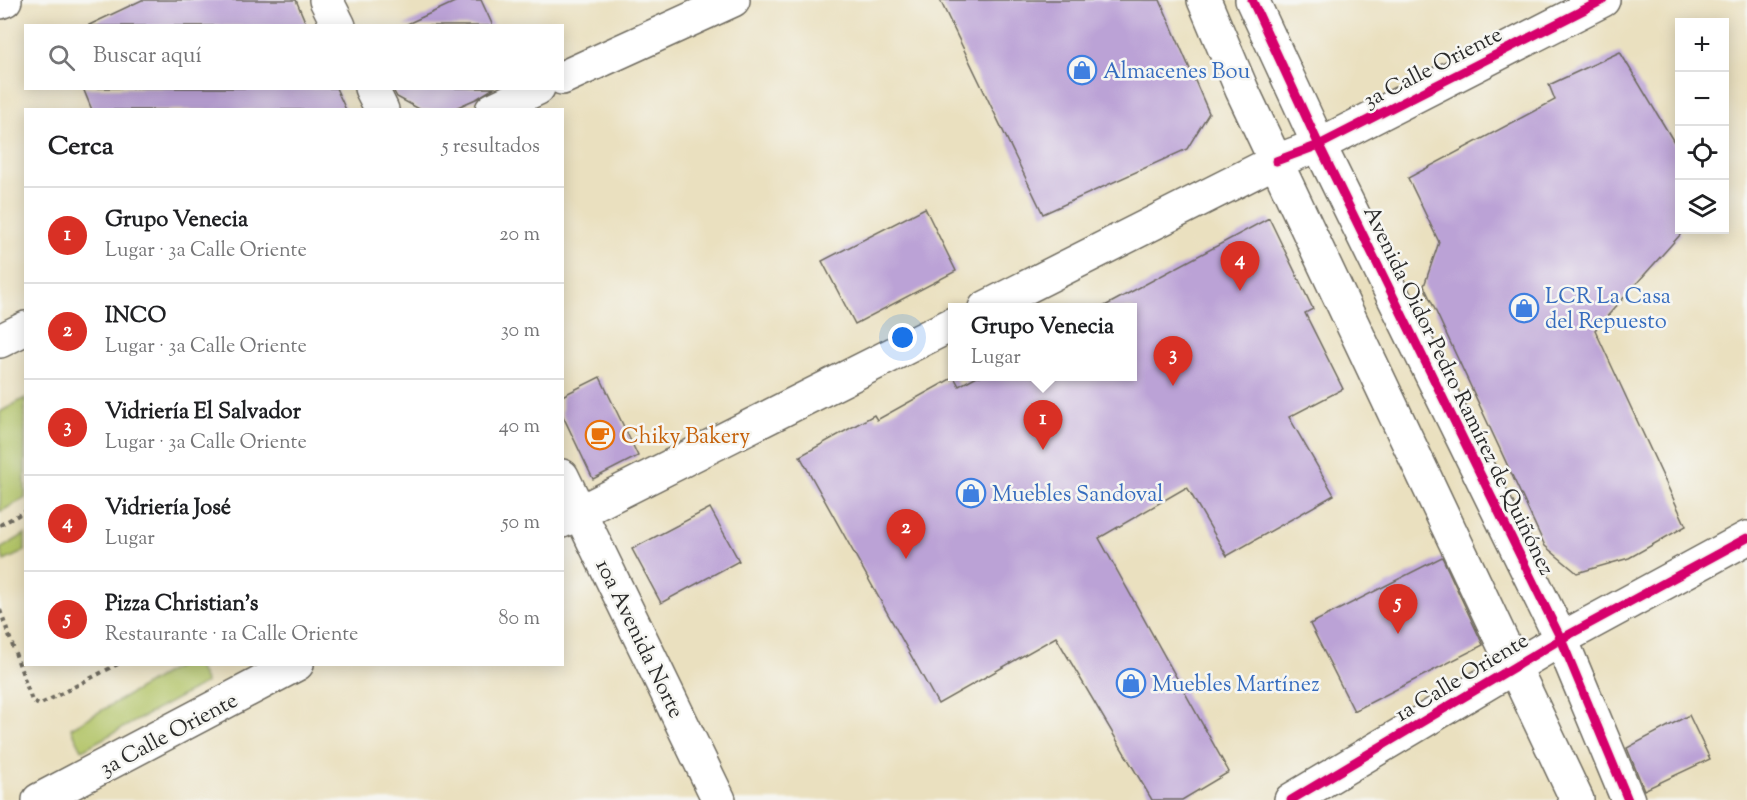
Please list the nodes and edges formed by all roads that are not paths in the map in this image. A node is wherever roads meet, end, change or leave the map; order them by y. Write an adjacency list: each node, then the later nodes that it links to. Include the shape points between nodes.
1 (5, 0): 7 (main road)
2 (326, 0): 8 (main road)
3 (733, 0): 9 (main road)
4 (1204, 0): 15 (main road)
5 (1252, 0): 14 (main road, Avenida Oidor Pedro Ramírez de Quiñónez)
6 (1603, 0): 14 (main road, 3a Calle Oriente)
7 (0, 2)
8 (338, 24)
9 (564, 77)
10 (372, 90): 12 (main road)
11 (534, 90): 13 (main road)
12 (381, 108)
13 (496, 108)
14 (1318, 145): 15 (main road, 3a Calle Oriente); 23 (main road, Avenida Oidor Pedro Ramírez de Quiñónez)
15 (1276, 161): 16 (main road, 3a Calle Oriente); 25 (main road)
16 (995, 303)
17 (948, 327): 21 (main road)
18 (24, 329): 19 (main road)
19 (0, 340)
20 (564, 485): 21 (main road, 10a Avenida Norte)
21 (571, 516): 27 (main road, 10a Avenida Norte)
22 (1747, 538): 23 (main road, 1a Calle Oriente)
23 (1561, 639): 25 (main road, 1a Calle Oriente); 30 (main road, Avenida Oidor Pedro Ramírez de Quiñónez)
24 (293, 666): 26 (main road, 3a Calle Oriente)
25 (1514, 668): 28 (main road, 1a Calle Oriente); 29 (main road)
26 (39, 800)
27 (719, 800)
28 (1291, 800)
29 (1577, 800)
30 (1628, 800)

